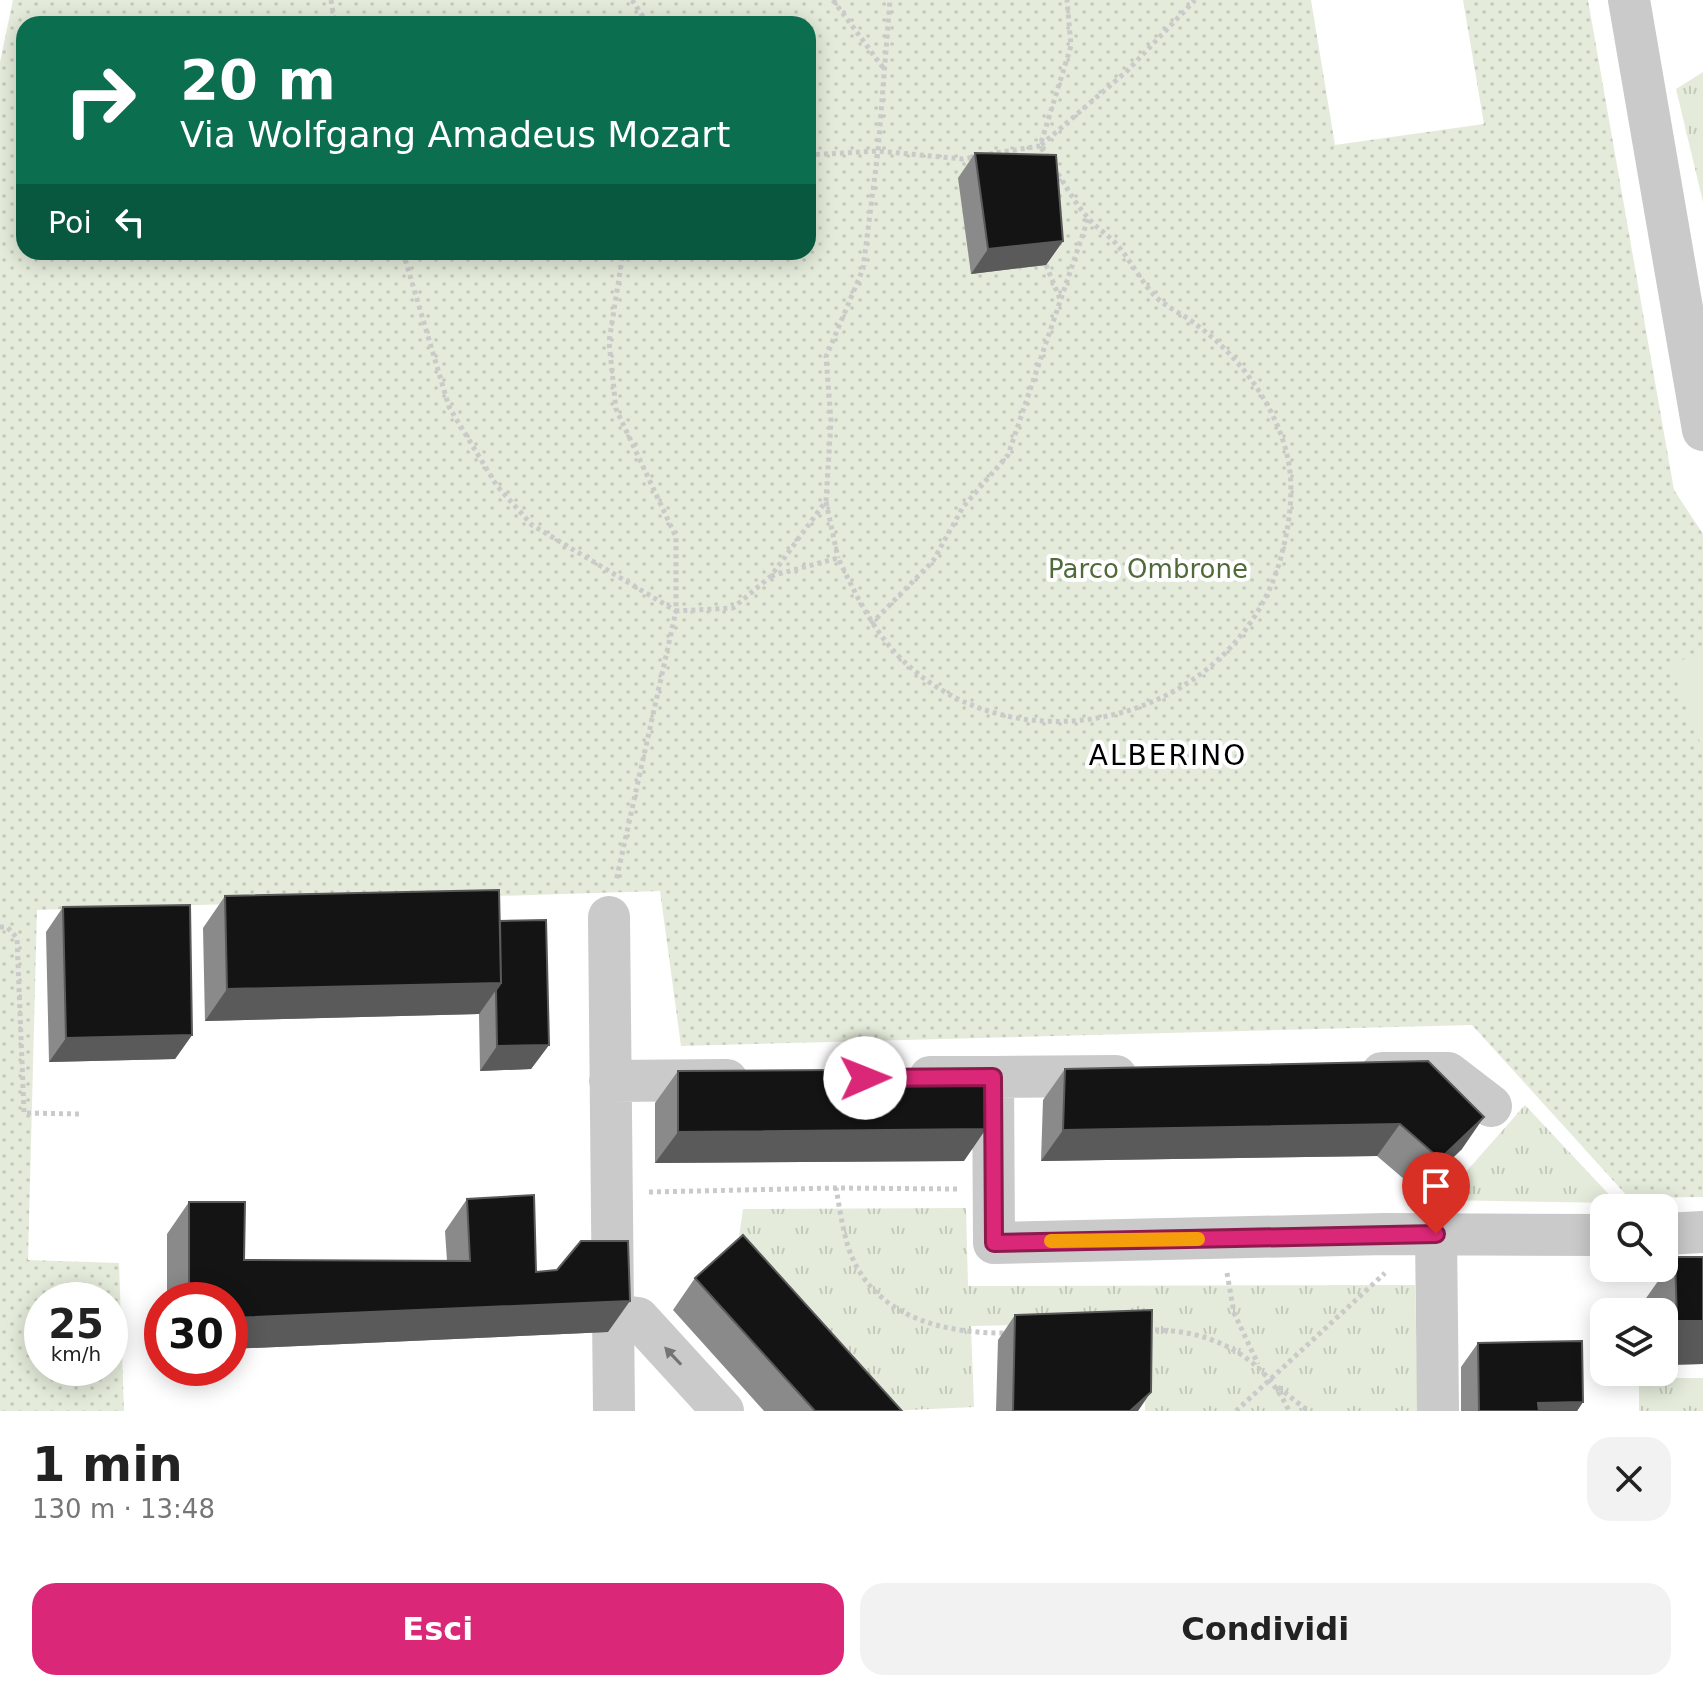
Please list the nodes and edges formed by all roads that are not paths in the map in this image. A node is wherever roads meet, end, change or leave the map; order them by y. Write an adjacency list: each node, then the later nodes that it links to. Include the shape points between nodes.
1 (1629, 0): 2 (street)
2 (1703, 430)
3 (609, 917): 9 (street)
4 (1338, 1074): 10 (street, via 1448,1073)
5 (1150, 1075): 6 (street)
6 (993, 1077): 7 (street); 13 (street, via 994,1243)
7 (897, 1078)
8 (770, 1079): 9 (street)
9 (610, 1081): 15 (street)
10 (1491, 1106)
11 (1703, 1232): 12 (street)
12 (1678, 1233)
13 (1436, 1234): 14 (street); 18 (street)
14 (1590, 1235)
15 (614, 1315): 16 (street); 17 (street, one-way to 15, via 638,1318)
16 (614, 1411)
17 (723, 1411)
18 (1438, 1411)

